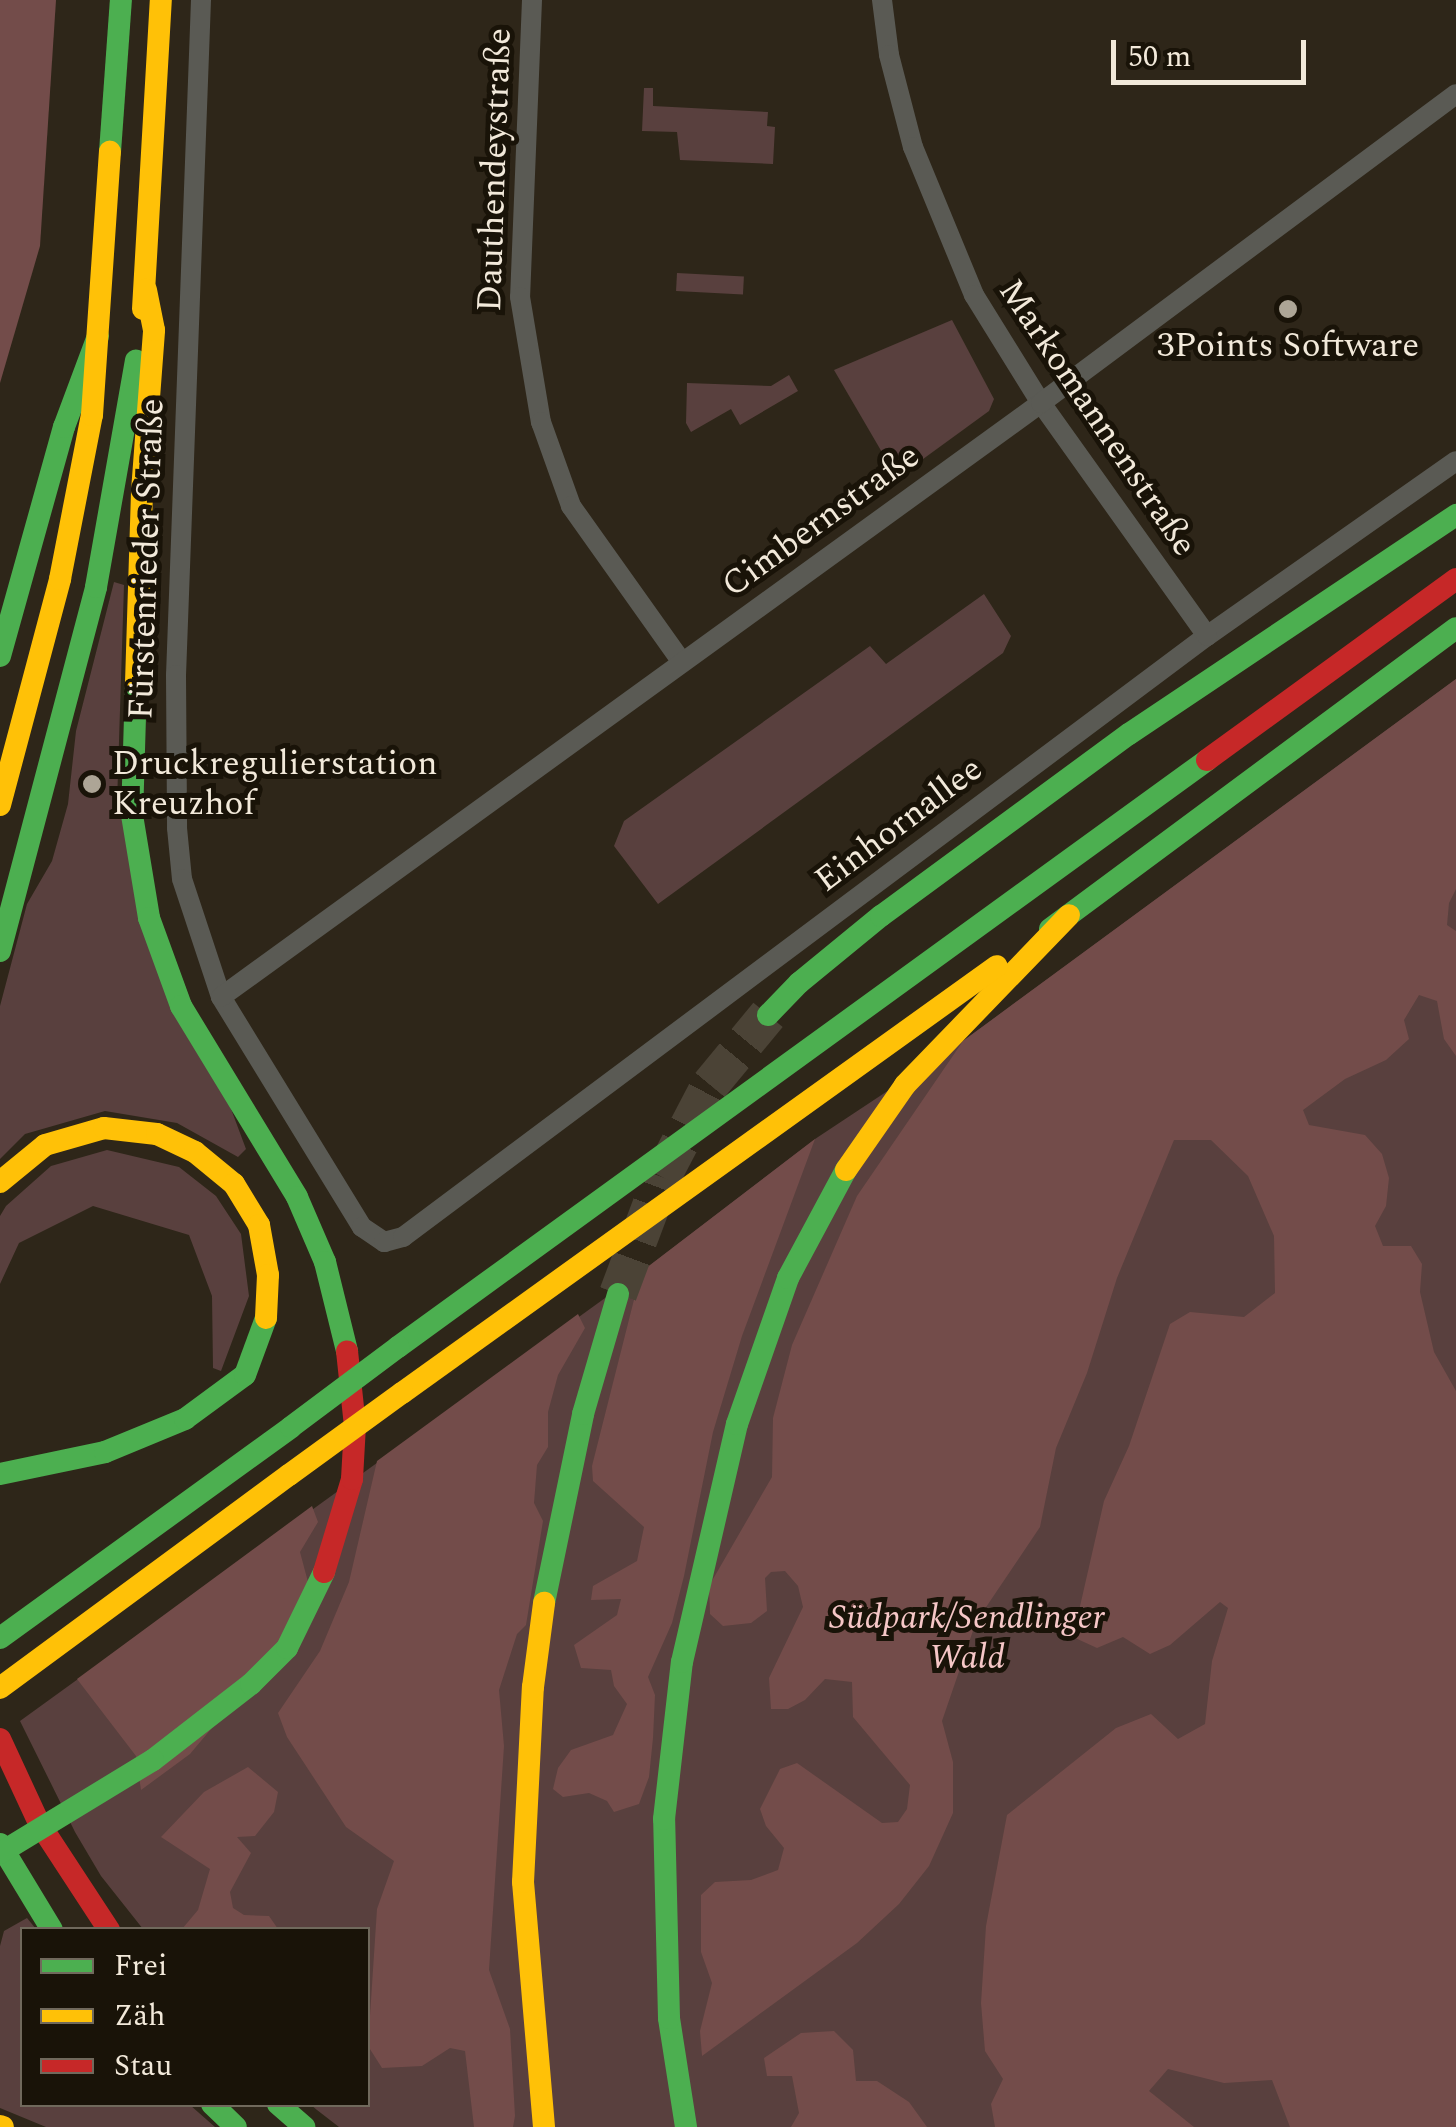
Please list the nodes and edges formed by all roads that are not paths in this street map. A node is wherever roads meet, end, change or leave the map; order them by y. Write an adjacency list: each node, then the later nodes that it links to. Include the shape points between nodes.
1 (121, 0): 8 (main road, Fürstenrieder Straße)
2 (161, 0): 7 (main road, Fürstenrieder Straße)
3 (201, 0): 20 (street, Fürstenrieder Straße, via 176,828 182,879)
4 (532, 0): 16 (street, Dauthendeystraße, via 520,310 541,422 571,506)
5 (882, 0): 9 (street, Markomannenstraße, via 913,146 945,233 974,295)
6 (1456, 94): 9 (street, Cimbernstraße)
7 (146, 290): 19 (main road, Fürstenrieder Straße, via 96,587); 30 (main road, bridge, via 154,330 132,815 150,918 181,1006 298,1197 325,1262 346,1338 355,1426 352,1479 314,1600 287,1648 153,1760)
8 (98, 336): 15 (main road, via 64,427); 17 (main road, Fürstenrieder Straße, via 78,502)
9 (1041, 403): 14 (street, Markomannenstraße); 16 (street, Cimbernstraße)
10 (1456, 461): 14 (street, Einhornallee)
11 (1456, 515): 21 (main road, via 1114,746 882,916)
12 (1456, 579): 26 (main road, bridge)
13 (1456, 628): 18 (main road)
14 (1207, 636): 23 (street, Einhornallee, via 403,1237)
15 (0, 656)
16 (681, 660): 20 (street, Cimbernstraße)
17 (0, 806)
18 (1069, 915): 27 (main road, bridge); 38 (main road, via 906,1085 854,1154 788,1278 737,1424 682,1662 664,1819 669,2018)
19 (0, 951)
20 (221, 997): 23 (street, Fürstenrieder Straße, via 362,1227)
21 (768, 1015)
22 (0, 1182): 25 (main road, via 44,1146 104,1128 157,1134 195,1152 234,1184 259,1225 268,1274 266,1325 245,1376 185,1420 121,1446)
23 (384, 1242)
24 (618, 1294): 37 (main road, via 551,1553 533,1687 522,1882)
25 (0, 1474)
26 (0, 1638)
27 (0, 1688)
28 (0, 1739): 32 (main road, via 39,1823)
29 (0, 1844): 31 (main road)
30 (0, 1853)
31 (50, 1927)
32 (108, 1927)
33 (215, 2107): 35 (main road)
34 (281, 2107): 36 (main road)
35 (236, 2127)
36 (304, 2127)
37 (544, 2127)
38 (686, 2127)

